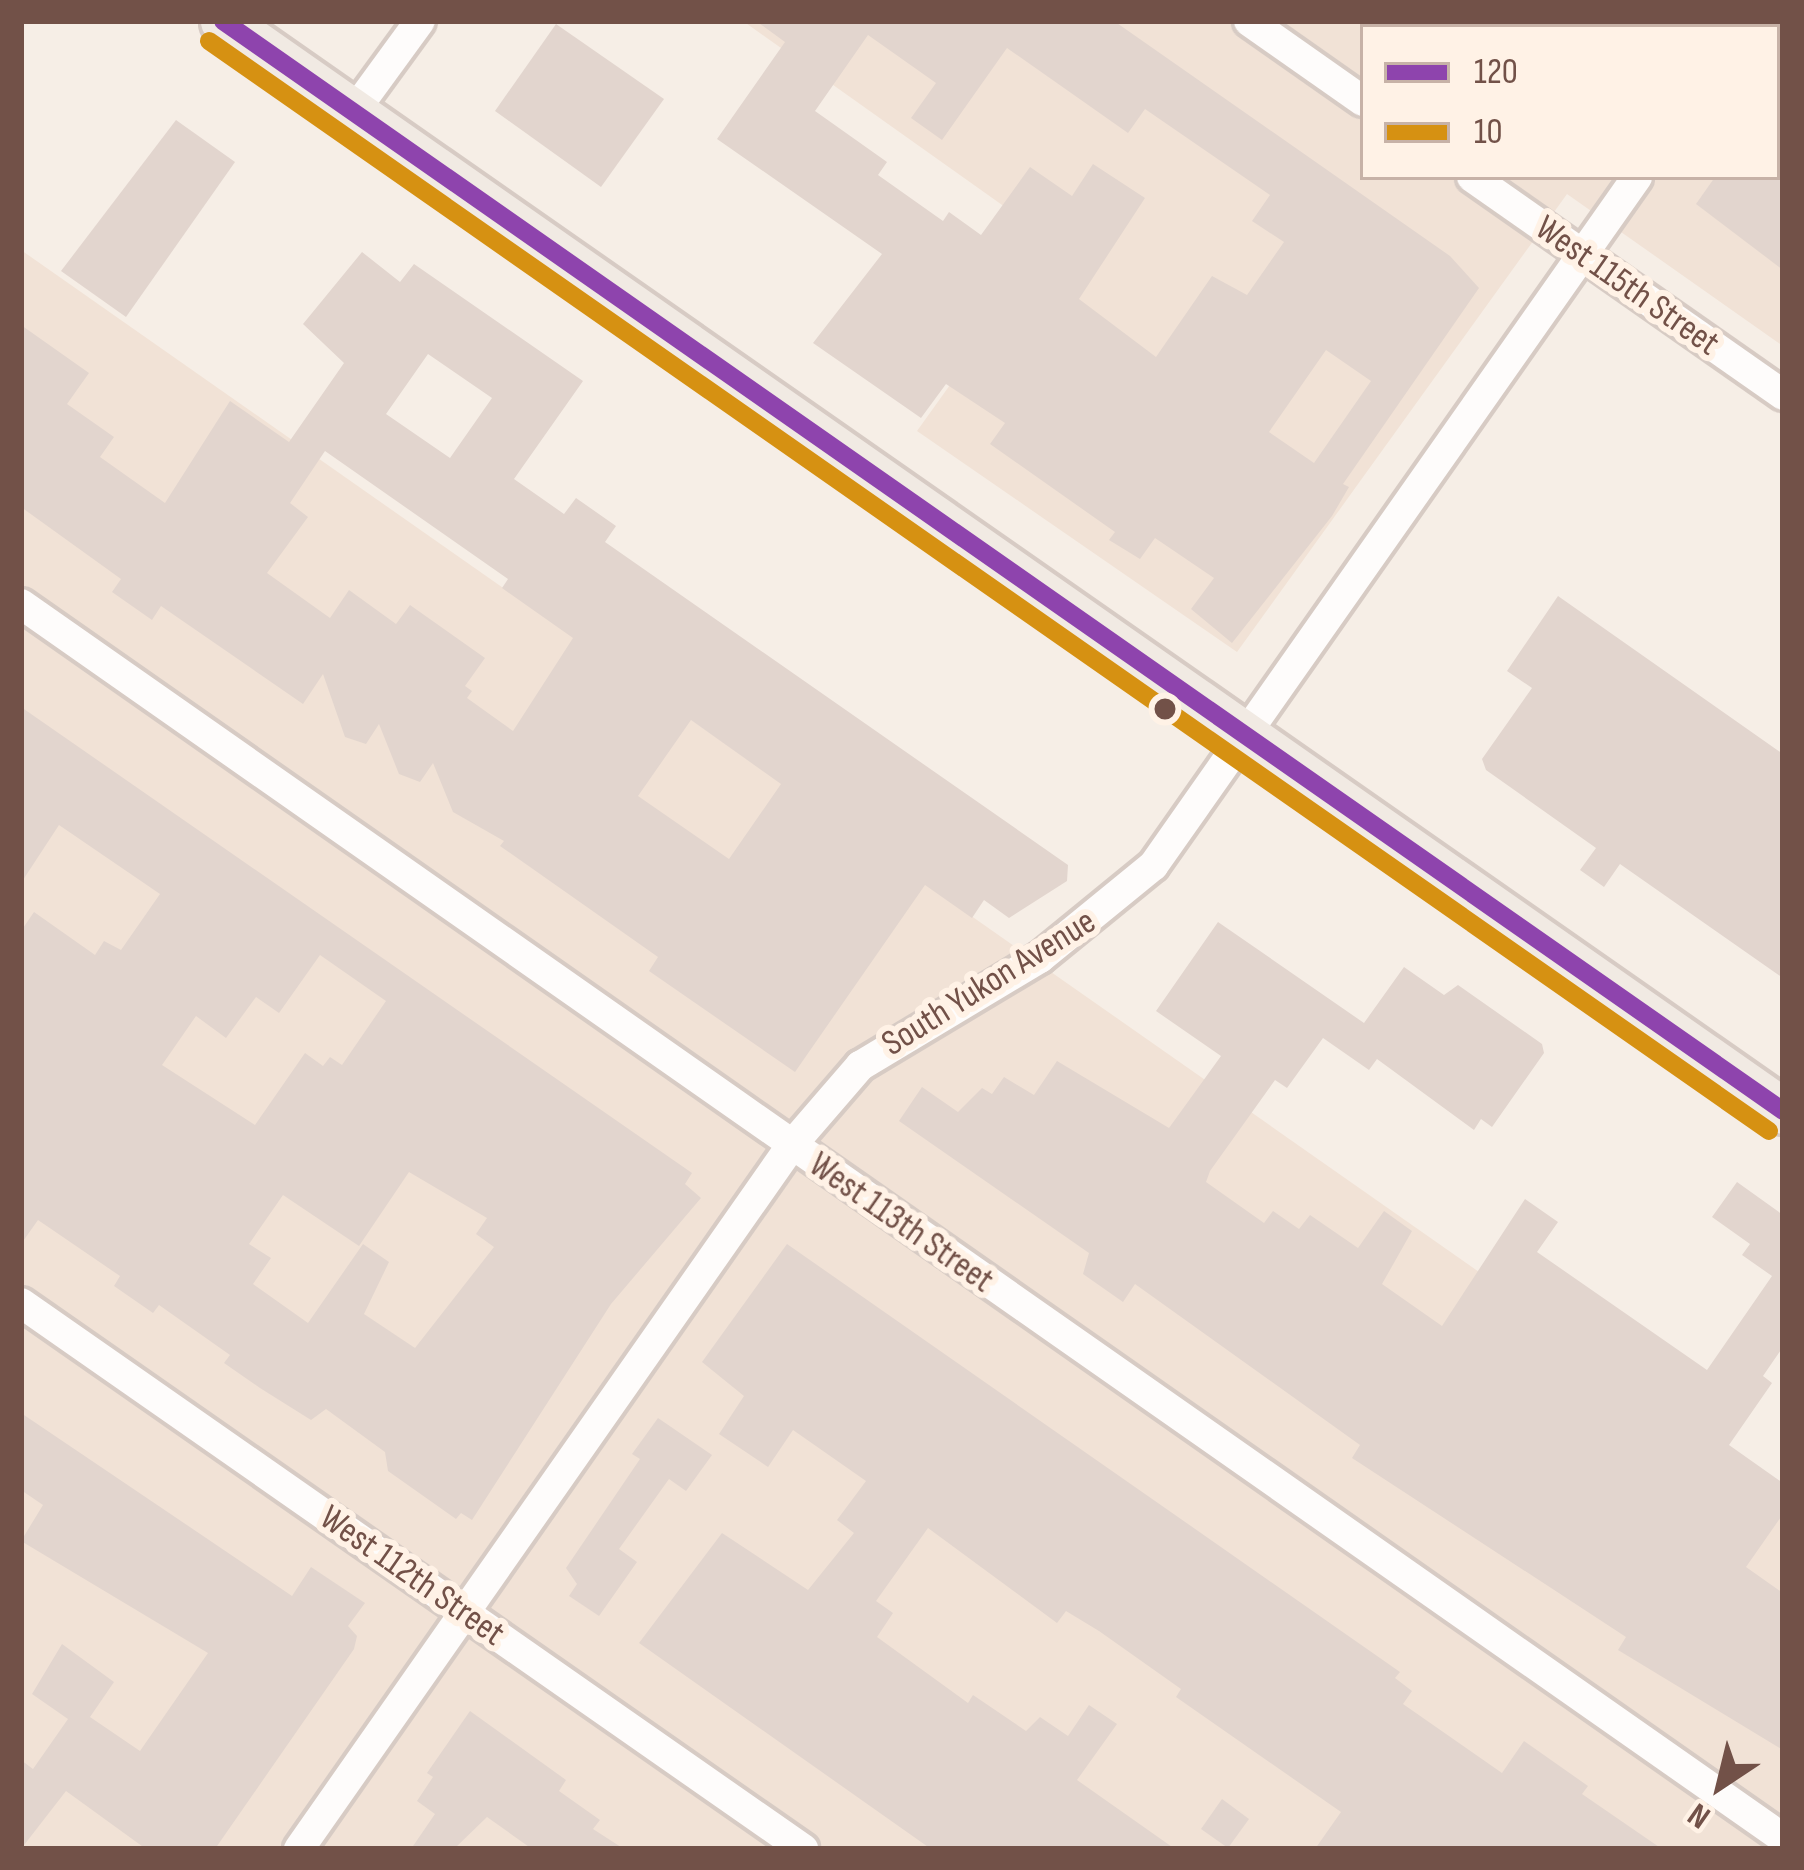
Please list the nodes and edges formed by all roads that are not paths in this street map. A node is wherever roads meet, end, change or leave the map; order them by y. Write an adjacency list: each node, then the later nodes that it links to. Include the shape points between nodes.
1 (223, 21): 5 (main road)
2 (420, 21): 5 (street)
3 (1249, 21): 4 (street)
4 (1360, 99)
5 (355, 110): 11 (main road)
6 (1476, 180): 8 (street, West 115th Street)
7 (1635, 180): 8 (street, South Yukon Avenue)
8 (1582, 254): 9 (street, West 115th Street); 11 (street, South Yukon Avenue, via 1451,433 1409,508)
9 (1783, 395)
10 (21, 604): 13 (street, West 113th Street)
11 (1250, 737): 12 (main road); 13 (street, South Yukon Avenue, via 1153,866 1088,926 860,1066)
12 (1783, 1111)
13 (791, 1146): 15 (street, South Yukon Avenue); 16 (street, West 113th Street)
14 (21, 1303): 15 (street, West 112th Street)
15 (464, 1612): 17 (street, South Yukon Avenue); 18 (street, West 112th Street)
16 (1783, 1838)
17 (299, 1849)
18 (803, 1849)

